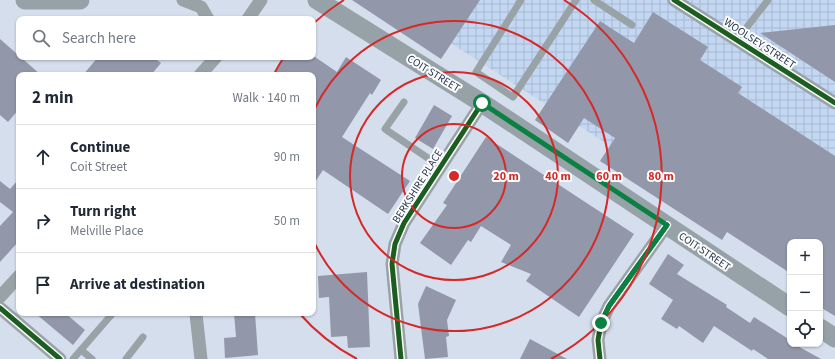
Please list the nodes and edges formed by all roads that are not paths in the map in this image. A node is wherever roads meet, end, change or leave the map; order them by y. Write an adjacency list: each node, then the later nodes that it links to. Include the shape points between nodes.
1 (25, 0): 2 (main road)
2 (80, 0)
3 (183, 0): 11 (street, via 201,7)
4 (261, 0): 12 (street)
5 (317, 0): 20 (main road, COIT STREET)
6 (521, 0): 7 (lane, via 476,72 513,97)
7 (576, 0)
8 (594, 0): 13 (lane)
9 (674, 0): 14 (street, WOOLSEY STREET)
10 (768, 0): 14 (lane)
11 (206, 16)
12 (250, 16)
13 (632, 25)
14 (737, 40): 21 (street, WOOLSEY STREET)
15 (207, 60): 17 (street)
16 (213, 60): 18 (street)
17 (202, 72)
18 (203, 72)
19 (404, 102): 22 (lane, via 385,129)
20 (482, 103): 22 (street, BERKSHIRE PLACE); 23 (main road, COIT STREET)
21 (835, 103)
22 (441, 167): 39 (street, BERKSHIRE PLACE, via 404,223 395,244 392,264)
23 (667, 225): 26 (main road, COIT STREET); 40 (street, via 609,306 601,323 598,340)
24 (16, 279): 25 (street)
25 (0, 297)
26 (787, 305)
27 (0, 308): 34 (street)
28 (110, 316): 33 (lane)
29 (196, 316): 38 (street)
30 (823, 330): 32 (main road)
31 (143, 337): 37 (lane)
32 (835, 338)
33 (81, 350): 35 (lane); 36 (lane)
34 (60, 359)
35 (73, 359)
36 (92, 359)
37 (126, 359)
38 (201, 359)
39 (401, 359)
40 (600, 359)

